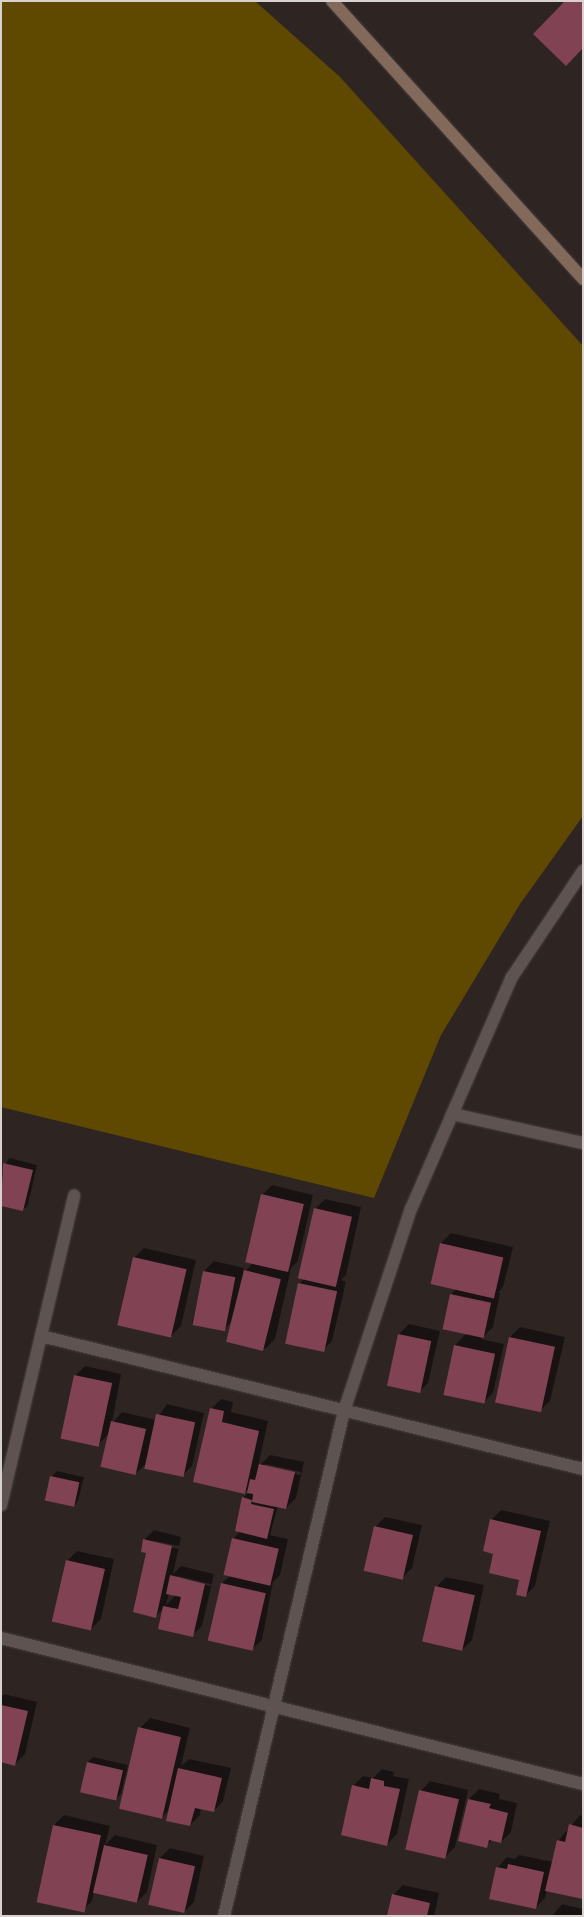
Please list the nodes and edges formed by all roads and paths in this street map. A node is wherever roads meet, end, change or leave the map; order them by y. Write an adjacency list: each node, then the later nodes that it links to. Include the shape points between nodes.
1 (332, 1): 2 (main road)
2 (583, 279)
3 (583, 872): 4 (street, via 512,977)
4 (452, 1114): 5 (street); 8 (street, via 411,1209)
5 (583, 1143)
6 (74, 1195): 7 (street)
7 (41, 1336): 8 (street); 10 (street)
8 (344, 1411): 9 (street); 12 (street)
9 (583, 1470)
10 (1, 1505)
11 (1, 1638): 12 (street)
12 (273, 1706): 13 (street); 14 (street)
13 (583, 1784)
14 (224, 1916)

